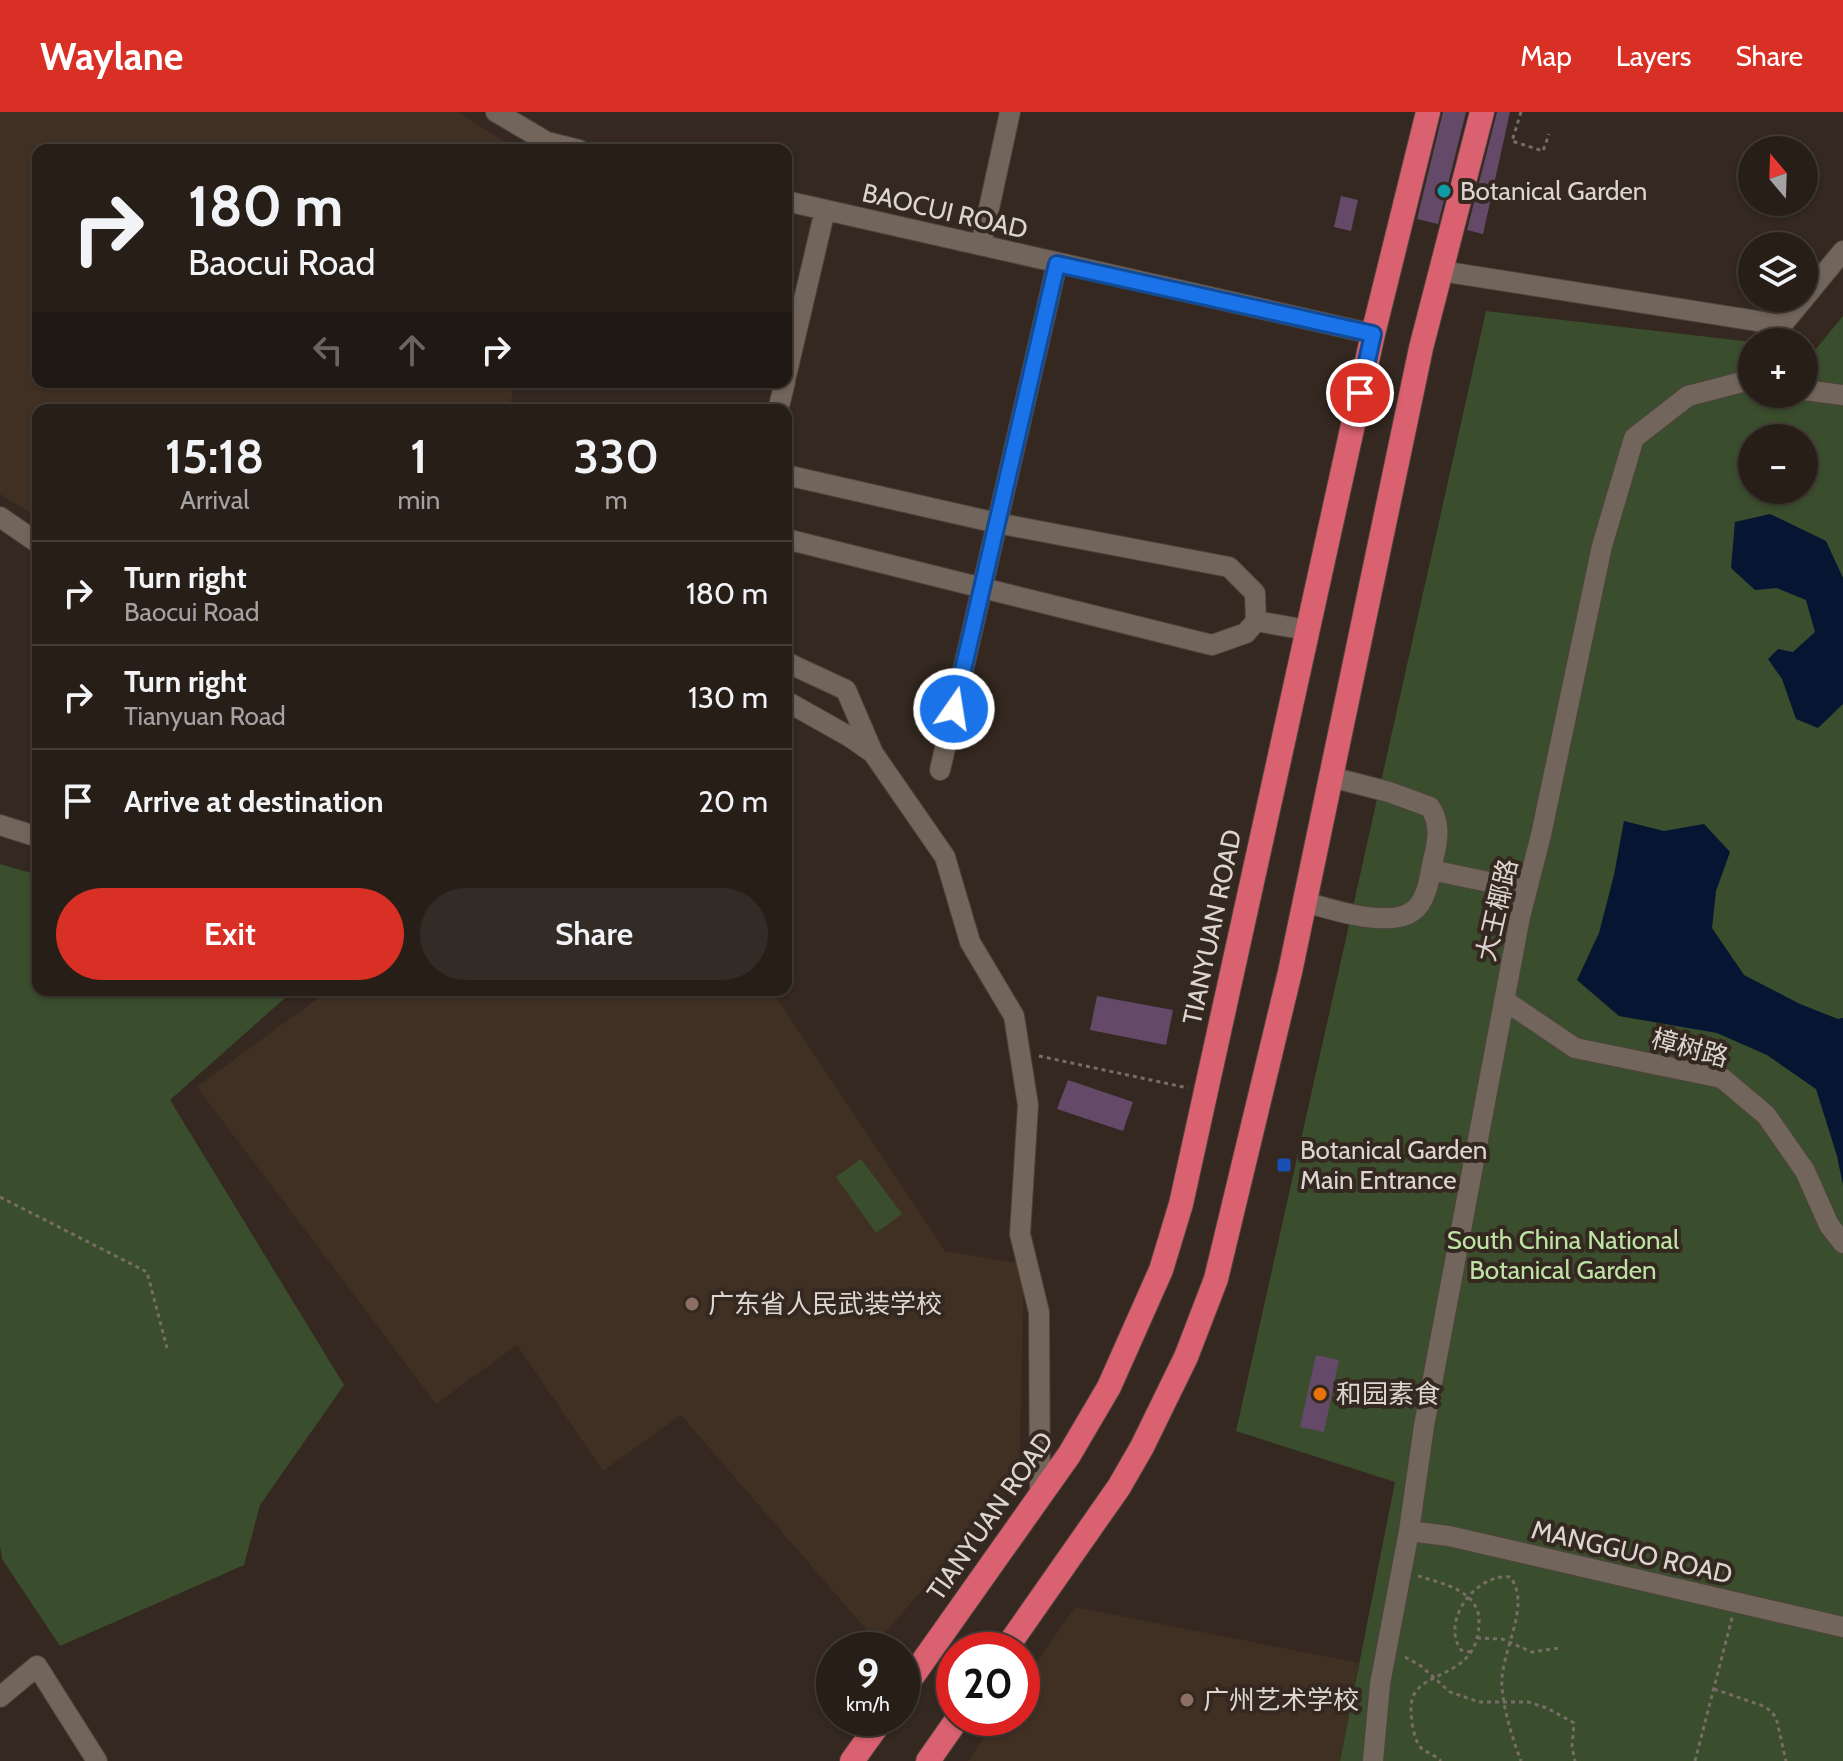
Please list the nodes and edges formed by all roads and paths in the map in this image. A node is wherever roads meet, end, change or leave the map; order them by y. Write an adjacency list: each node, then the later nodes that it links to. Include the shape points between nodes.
1 (496, 112): 7 (street)
2 (1010, 112): 10 (street)
3 (1428, 112): 14 (highway, TIANYUAN ROAD)
4 (1482, 112): 13 (highway)
5 (1521, 112): 6 (path, via 1512,141 1543,151)
6 (1549, 134)
7 (555, 144)
8 (792, 202): 9 (street, BAOCUI ROAD)
9 (825, 210): 10 (street, BAOCUI ROAD); 15 (street)
10 (981, 245): 12 (street, BAOCUI ROAD)
11 (1843, 251): 13 (street, via 1782,325)
12 (1057, 264): 14 (street, BAOCUI ROAD); 21 (street)
13 (1441, 271): 31 (highway)
14 (1373, 334): 26 (highway, TIANYUAN ROAD)
15 (792, 349)
16 (1738, 383): 35 (street, 大王椰路, via 1688,396 1634,438 1602,546)
17 (1818, 392): 18 (street)
18 (1843, 395)
19 (792, 476): 21 (street)
20 (0, 517): 22 (street)
21 (997, 523): 24 (street); 25 (street, via 1229,567 1255,593)
22 (32, 539)
23 (792, 540): 24 (street)
24 (982, 587): 25 (street, via 1212,645 1246,633); 30 (street)
25 (1256, 621): 26 (street)
26 (1307, 630): 39 (highway, TIANYUAN ROAD)
27 (792, 665): 29 (street, via 846,690)
28 (792, 704): 29 (street)
29 (873, 753): 38 (street, via 945,857 970,942 1014,1016)
30 (940, 770)
31 (1331, 777): 34 (street, via 1430,807 1438,824); 36 (highway)
32 (0, 825): 33 (street)
33 (32, 835)
34 (1431, 870): 35 (street); 36 (street, via 1420,903 1396,917 1361,916)
35 (1527, 890): 37 (street, 大王椰路)
36 (1305, 902): 49 (highway, via 1231,1224 1201,1322 1165,1404 1119,1487)
37 (1504, 1000): 41 (street, 樟树路, via 1575,1048 1722,1078 1766,1115 1805,1171); 44 (street, 大王椰路)
38 (1019, 1052): 39 (path); 43 (street, via 1028,1105 1020,1234 1039,1312)
39 (1205, 1092): 43 (highway, TIANYUAN ROAD, via 1161,1270 1109,1387)
40 (0, 1197): 42 (path, via 147,1272)
41 (1843, 1243)
42 (167, 1348)
43 (1040, 1495): 55 (highway, TIANYUAN ROAD)
44 (1409, 1531): 45 (street, 大王椰路); 47 (street, MANGGUO ROAD)
45 (1401, 1571): 46 (path); 54 (street, 大王椰路)
46 (1468, 1596): 50 (path, via 1479,1615); 51 (path, via 1486,1580 1510,1577 1519,1606); 53 (path, via 1457,1614 1455,1643)
47 (1736, 1603): 48 (street, MANGGUO ROAD); 57 (path)
48 (1843, 1627)
49 (1018, 1632)
50 (1477, 1638): 51 (path); 53 (path)
51 (1508, 1642): 52 (path, via 1532,1652); 59 (path)
52 (1559, 1648)
53 (1471, 1652): 56 (path)
54 (1385, 1653): 56 (path, via 1406,1658); 65 (street, 大王椰路)
55 (920, 1665)
56 (1435, 1679): 59 (path, via 1450,1692); 66 (path, via 1416,1691 1411,1702 1413,1735 1421,1748)
57 (1714, 1689): 69 (path); 70 (path, via 1766,1707 1776,1717)
58 (0, 1697): 62 (street, via 37,1666)
59 (1505, 1704): 67 (path); 68 (path, via 1528,1702 1574,1723)
60 (870, 1736): 63 (highway)
61 (945, 1736): 64 (highway)
62 (97, 1761)
63 (852, 1761)
64 (928, 1761)
65 (1373, 1761)
66 (1441, 1761)
67 (1521, 1761)
68 (1575, 1761)
69 (1695, 1761)
70 (1786, 1761)

